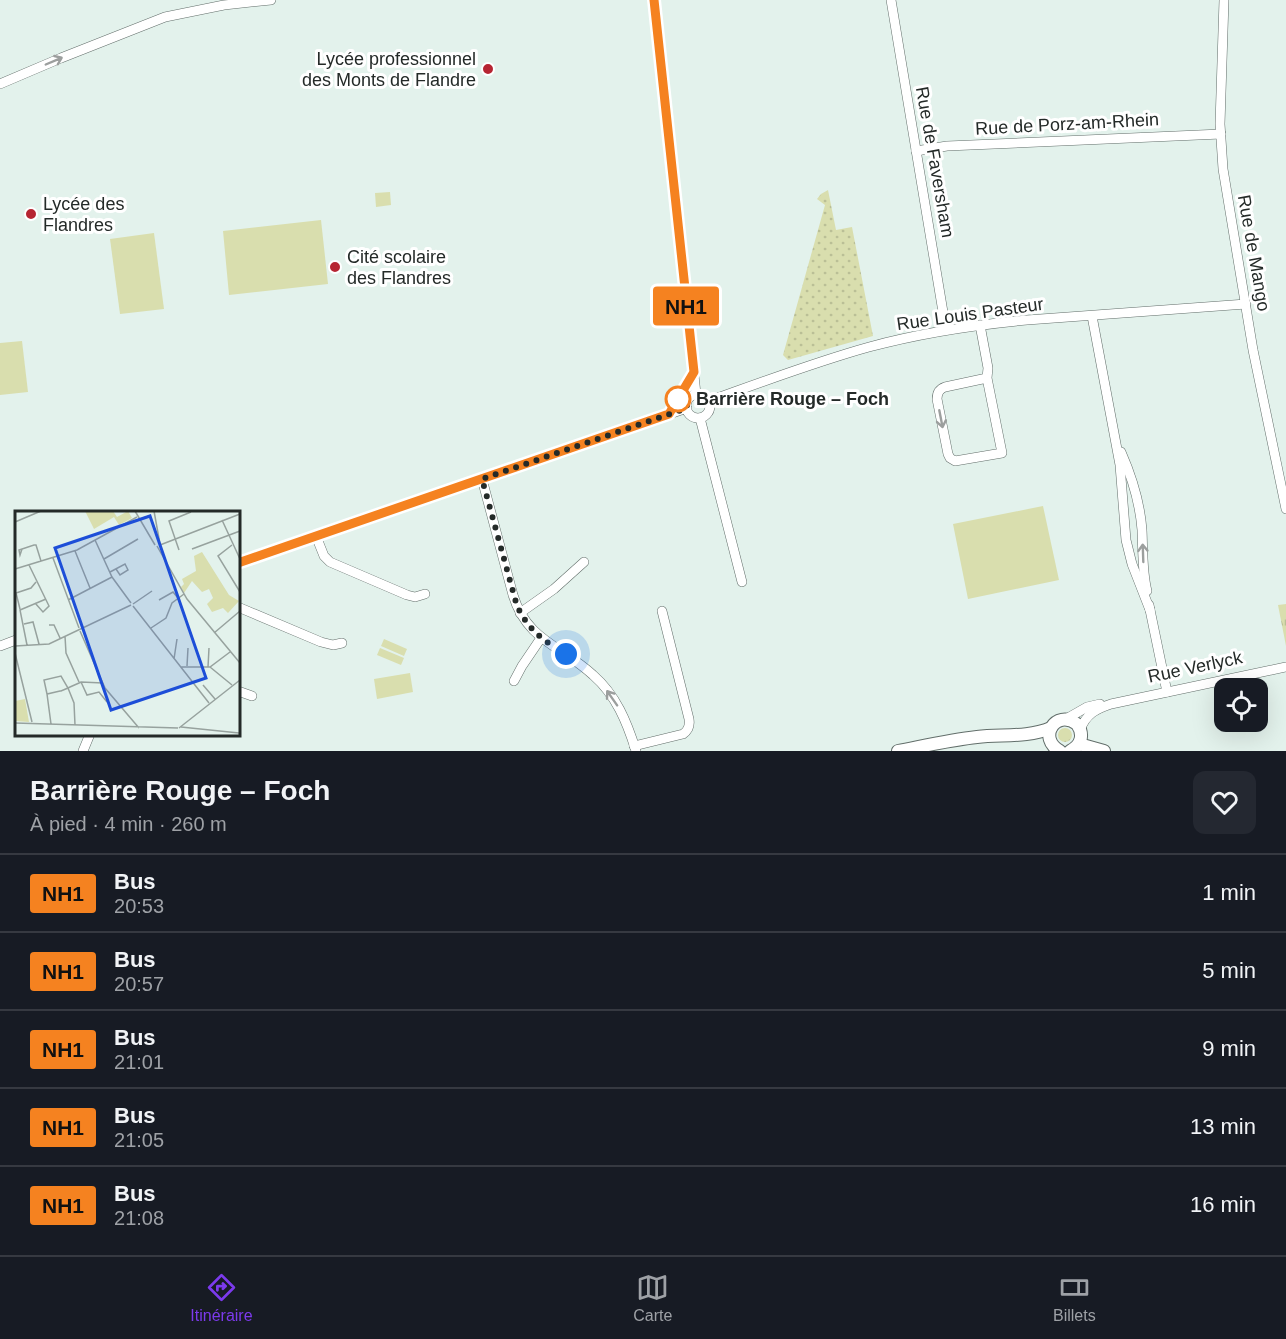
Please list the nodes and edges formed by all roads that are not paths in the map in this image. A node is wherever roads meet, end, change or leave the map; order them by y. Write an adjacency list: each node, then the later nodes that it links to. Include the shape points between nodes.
1 (271, 0): 5 (street)
2 (654, 0): 14 (street)
3 (891, 0): 8 (street, Rue de Faversham)
4 (1224, 0): 7 (street, Rue de Mango)
5 (214, 3): 6 (street, one-way to 5, via 154,20)
6 (0, 84)
7 (1221, 134): 8 (street, Rue de Porz-am-Rhein, via 947,146); 9 (street, Rue de Mango, via 1226,190)
8 (916, 151): 12 (street, Rue de Faversham)
9 (1246, 304): 10 (street, Rue Louis Pasteur); 20 (street, Rue de Mango)
10 (1092, 316): 11 (street, Rue Louis Pasteur); 18 (street)
11 (980, 325): 12 (street, Rue Louis Pasteur); 13 (street)
12 (946, 330): 15 (street, Rue Louis Pasteur, via 858,350)
13 (987, 378): 13 (street, one-way to 13, via 938,392 948,454 955,462 1002,453)
14 (696, 394): 15 (street); 16 (street, via 688,400)
15 (709, 401): 17 (street, via 709,411)
16 (687, 408): 17 (street, via 692,416); 19 (street)
17 (700, 418): 24 (street)
18 (1116, 442): 27 (street, via 1126,540); 27 (street, one-way to 18, via 1143,571 1140,511)
19 (482, 479): 21 (street); 29 (street)
20 (1286, 509)
21 (316, 536): 22 (street); 25 (street, via 324,556 333,564 407,595)
22 (240, 562)
23 (584, 562): 29 (street)
24 (742, 582)
25 (425, 594)
26 (240, 609): 32 (street, via 321,642)
27 (1150, 610): 37 (street)
28 (662, 612): 47 (street, via 689,725 683,734)
29 (520, 613): 30 (street)
30 (542, 638): 35 (street); 47 (street, one-way to 30, via 622,713 607,689)
31 (15, 640): 33 (street)
32 (342, 643)
33 (0, 646)
34 (1286, 667): 37 (street, Rue Verlyck)
35 (514, 681)
36 (240, 692): 38 (street)
37 (1167, 692): 39 (street, Rue Verlyck)
38 (252, 696)
39 (1111, 704): 40 (street, Rue Verlyck, via 1091,706); 42 (street, Rue Verlyck, via 1093,712)
40 (1066, 719): 41 (street); 42 (street, via 1075,722)
41 (1051, 728): 44 (street); 46 (street, via 1049,735)
42 (1080, 730): 45 (street, via 1082,737)
43 (90, 736): 48 (street)
44 (1018, 736): 46 (street); 49 (street, via 978,736)
45 (1074, 747): 50 (street)
46 (1055, 748)
47 (635, 749)
48 (83, 751)
49 (898, 751)
50 (1104, 751)

